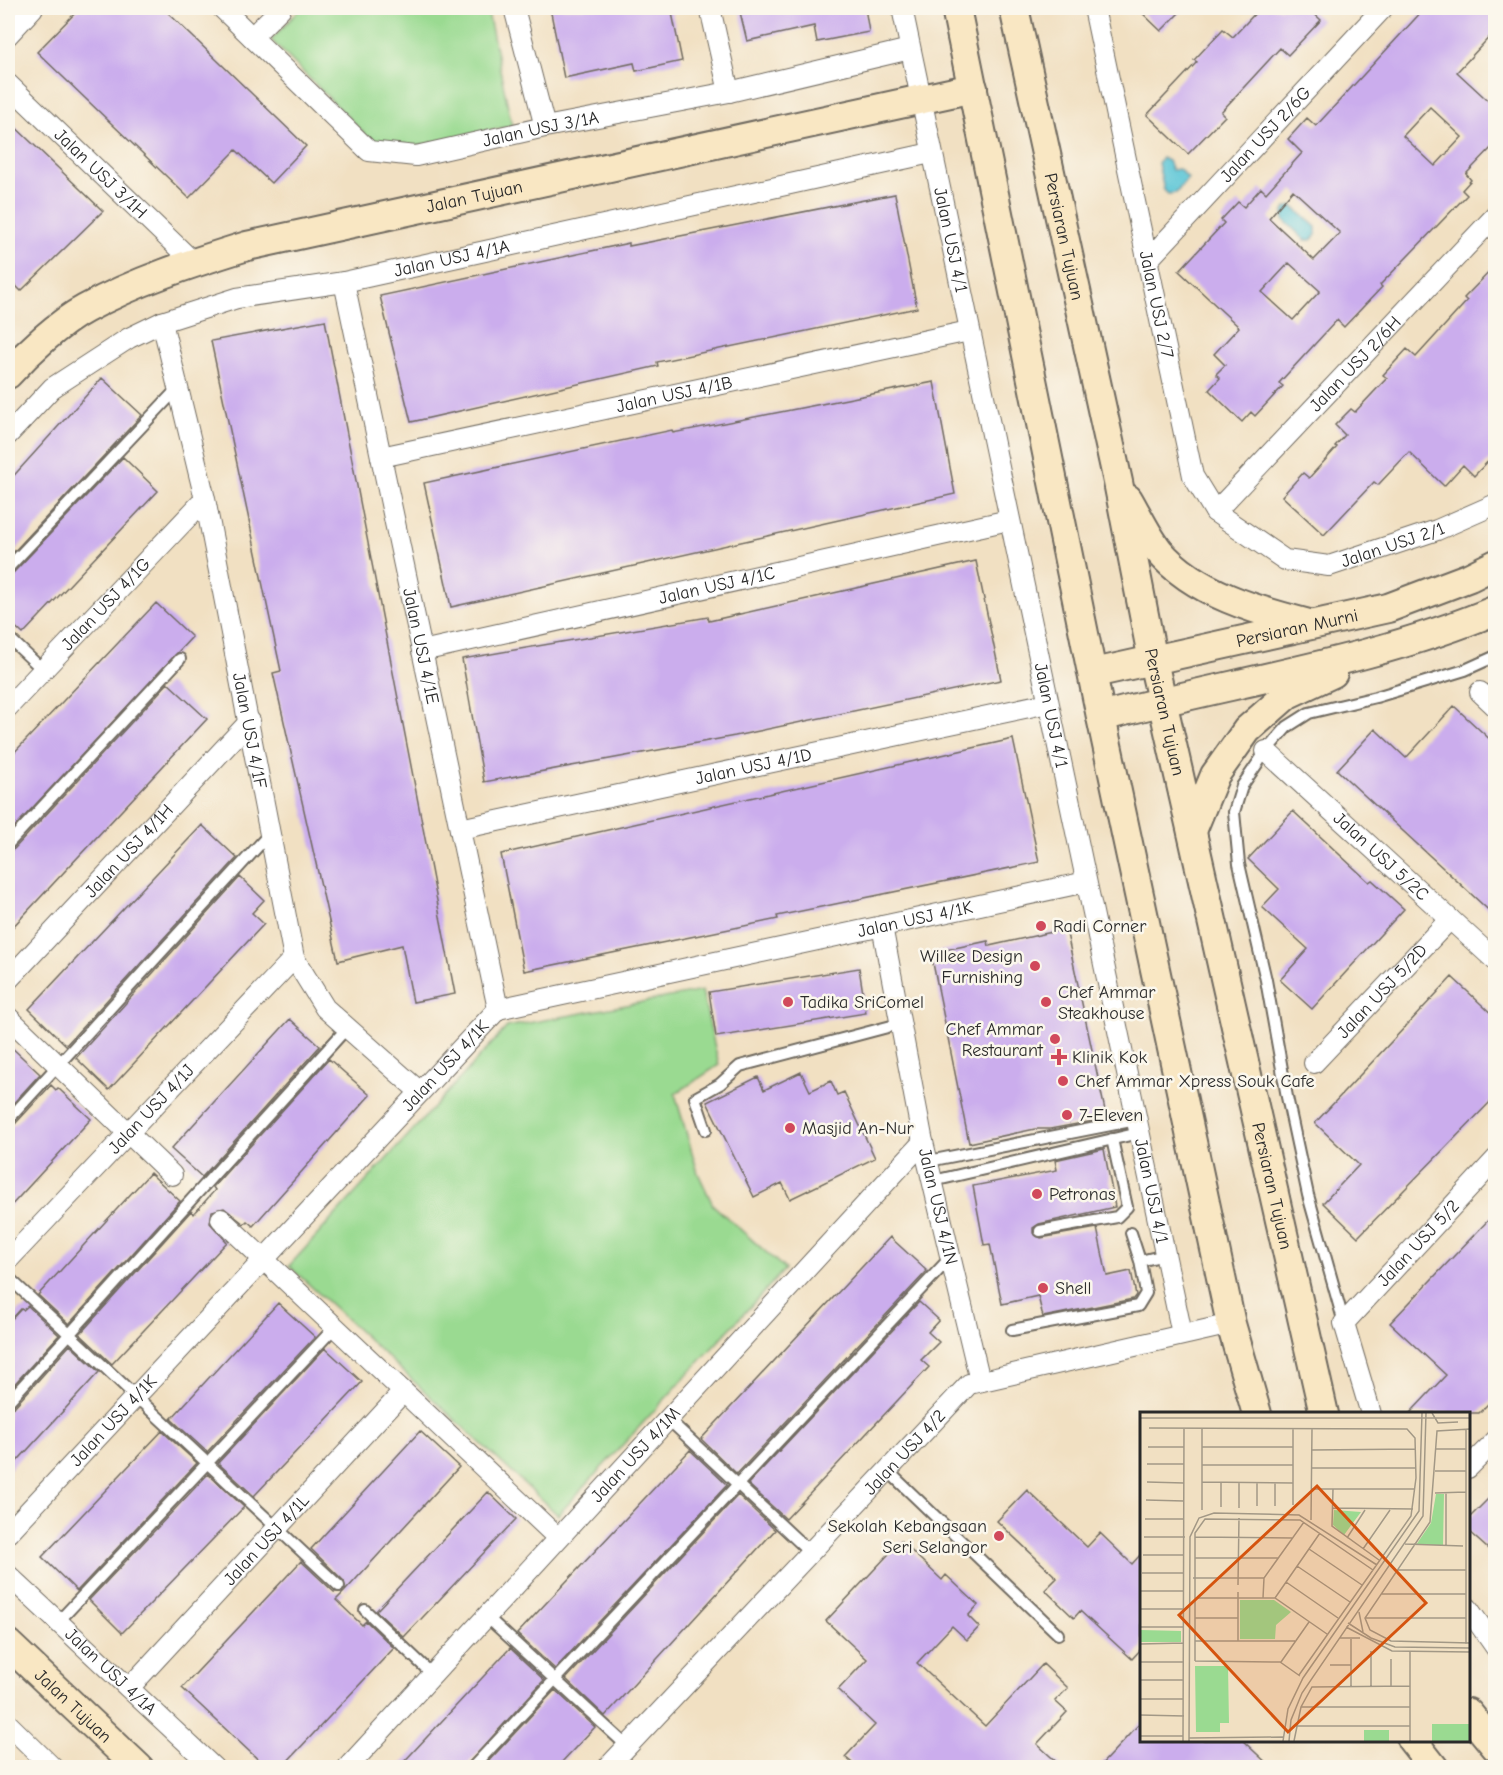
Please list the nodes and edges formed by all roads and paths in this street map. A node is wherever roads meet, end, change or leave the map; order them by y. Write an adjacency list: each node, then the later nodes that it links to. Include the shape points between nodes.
1 (33, 8): 11 (street)
2 (222, 8): 12 (street, Jalan USJ 3/1A)
3 (281, 8): 12 (street)
4 (514, 8): 18 (street)
5 (710, 8): 16 (street)
6 (902, 8): 13 (street, Jalan USJ 4/1)
7 (956, 8): 15 (main road)
8 (1014, 8): 30 (main road, Persiaran Tujuan)
9 (1094, 8): 21 (street, Jalan USJ 2/7)
10 (1383, 8): 21 (street, Jalan USJ 2/6G)
11 (8, 35)
12 (252, 37): 18 (street, Jalan USJ 3/1A, via 369,151 416,156)
13 (910, 49): 16 (street, Jalan USJ 3/1A); 17 (street, Jalan USJ 4/1)
14 (8, 84): 22 (street, Jalan USJ 3/1H)
15 (974, 88): 17 (main road, Jalan Tujuan); 47 (main road)
16 (729, 92): 18 (street, Jalan USJ 3/1A)
17 (920, 99): 19 (street, Jalan USJ 4/1); 22 (main road, Jalan Tujuan, via 247,246)
18 (545, 128)
19 (931, 153): 23 (street, Jalan USJ 4/1A); 25 (street, Jalan USJ 4/1)
20 (1496, 215): 33 (street, Jalan USJ 2/6H)
21 (1148, 260): 33 (street, Jalan USJ 2/7, via 1193,476)
22 (194, 263): 26 (main road, Jalan Tujuan, via 82,309)
23 (344, 282): 24 (street, Jalan USJ 4/1A, via 237,298); 29 (street, Jalan USJ 4/1E)
24 (162, 322): 27 (street, Jalan USJ 4/1F); 28 (street, Jalan USJ 4/1A, via 129,338 52,388)
25 (969, 331): 29 (street, Jalan USJ 4/1B); 34 (street, Jalan USJ 4/1)
26 (8, 374)
27 (178, 388): 31 (street, Jalan USJ 4/1F); 37 (lane)
28 (8, 435)
29 (381, 457): 42 (street, Jalan USJ 4/1E)
30 (1118, 482): 39 (main road, via 1159,551 1200,585 1252,609); 45 (main road, Persiaran Tujuan)
31 (205, 500): 46 (street, Jalan USJ 4/1G); 54 (street, Jalan USJ 4/1F)
32 (1496, 504): 35 (street, Jalan USJ 2/1, via 1437,530 1329,566)
33 (1215, 512): 35 (street, Jalan USJ 2/7)
34 (1009, 520): 42 (street, Jalan USJ 4/1C); 50 (street, Jalan USJ 4/1)
35 (1285, 560)
36 (1496, 564): 39 (main road, Persiaran Murni, via 1388,608)
37 (8, 568)
38 (1496, 610): 41 (main road, via 1451,629)
39 (1314, 626): 45 (main road, Persiaran Murni)
40 (8, 637): 46 (lane)
41 (1389, 647): 49 (main road); 58 (main road, via 1288,694 1247,730 1215,775)
42 (422, 651): 56 (street, Jalan USJ 4/1E)
43 (1496, 656): 55 (lane, via 1465,670 1309,713 1287,727)
44 (180, 658): 59 (lane)
45 (1154, 661): 47 (main road, Persiaran Murni); 49 (main road, Persiaran Tujuan)
46 (43, 670): 51 (street, Jalan USJ 4/1G)
47 (1095, 673): 53 (main road)
48 (1480, 692): 52 (street)
49 (1163, 700): 53 (main road); 58 (main road, Persiaran Tujuan)
50 (1048, 703): 56 (street, Jalan USJ 4/1D); 60 (street, Jalan USJ 4/1)
51 (8, 707)
52 (1496, 707)
53 (1101, 717): 91 (main road)
54 (250, 721): 57 (street, Jalan USJ 4/1F); 65 (street, Jalan USJ 4/1H)
55 (1266, 751): 61 (street, Jalan USJ 5/2C); 92 (lane, via 1242,786 1234,812 1239,864 1308,1195)
56 (460, 829): 66 (street, Jalan USJ 4/1E)
57 (271, 831): 63 (street, Jalan USJ 4/1F); 71 (lane)
58 (1191, 831): 102 (main road, Persiaran Tujuan)
59 (8, 844)
60 (1086, 882): 62 (street, Jalan USJ 4/1K); 74 (street, Jalan USJ 4/1)
61 (1450, 919): 64 (street, Jalan USJ 5/2C); 70 (street, Jalan USJ 5/2D)
62 (882, 926): 66 (street, Jalan USJ 4/1K); 68 (street, Jalan USJ 4/1N)
63 (294, 958): 69 (street, Jalan USJ 4/1F, via 325,1008); 76 (street, Jalan USJ 4/1J)
64 (1496, 961)
65 (8, 980)
66 (498, 1009): 72 (street, Jalan USJ 4/1K)
67 (8, 1017): 71 (street)
68 (899, 1024): 75 (lane, via 740,1066 720,1084 695,1098); 78 (street, Jalan USJ 4/1N)
69 (347, 1028): 72 (street, Jalan USJ 4/1F); 95 (lane)
70 (1314, 1063)
71 (58, 1065): 73 (lane); 76 (street)
72 (420, 1092): 88 (street, Jalan USJ 4/1K)
73 (8, 1120)
74 (1138, 1126): 77 (lane); 78 (lane); 85 (street, Jalan USJ 4/1)
75 (706, 1130)
76 (129, 1132): 80 (street); 87 (street, Jalan USJ 4/1J)
77 (1112, 1139): 81 (lane); 83 (lane, via 1126,1207 1117,1217)
78 (926, 1152): 81 (street, Jalan USJ 4/1N); 104 (street, Jalan USJ 4/1M)
79 (1496, 1159): 92 (street, Jalan USJ 5/2)
80 (172, 1174)
81 (933, 1181): 86 (street, Jalan USJ 4/1N)
82 (221, 1219): 88 (street)
83 (1040, 1231)
84 (1131, 1233): 89 (lane)
85 (1165, 1256): 89 (lane); 96 (street, Jalan USJ 4/1)
86 (950, 1258): 97 (street, Jalan USJ 4/1N); 109 (lane)
87 (8, 1260)
88 (263, 1260): 93 (street); 99 (street, Jalan USJ 4/1K)
89 (1140, 1261): 94 (lane, via 1146,1293 1138,1306)
90 (8, 1277): 95 (lane)
91 (1230, 1323): 96 (street, Jalan USJ 4/2); 101 (main road)
92 (1344, 1325): 103 (street)
93 (335, 1327): 98 (street); 106 (lane)
94 (1012, 1330)
95 (69, 1334): 99 (lane); 100 (lane)
96 (1182, 1334): 97 (street, Jalan USJ 4/2)
97 (980, 1381): 108 (street, Jalan USJ 4/2, via 969,1384)
98 (403, 1392): 110 (street, Jalan USJ 4/1L); 112 (street)
99 (135, 1396): 106 (lane); 111 (street, Jalan USJ 4/1K)
100 (8, 1402)
101 (1257, 1412)
102 (1324, 1412)
103 (1371, 1412)
104 (668, 1419): 109 (lane); 112 (street, Jalan USJ 4/1M)
105 (1496, 1440): 107 (street)
106 (207, 1463): 110 (lane); 119 (lane)
107 (1470, 1466)
108 (888, 1471): 113 (street, Jalan USJ 4/2); 120 (lane)
109 (738, 1484): 113 (lane); 124 (lane)
110 (276, 1528): 115 (lane); 125 (street, Jalan USJ 4/1L)
111 (8, 1533)
112 (558, 1538): 118 (street, Jalan USJ 4/1M)
113 (811, 1553): 129 (street, Jalan USJ 4/2)
114 (8, 1575): 119 (street, Jalan USJ 4/1A)
115 (339, 1586)
116 (365, 1610): 123 (lane)
117 (1470, 1611): 122 (street)
118 (486, 1616): 123 (street, Jalan USJ 4/1M); 124 (lane)
119 (58, 1622): 125 (street, Jalan USJ 4/1A)
120 (1058, 1634)
121 (8, 1644): 132 (main road, Jalan Tujuan)
122 (1496, 1648)
123 (432, 1675): 134 (street, Jalan USJ 4/1M)
124 (555, 1679): 129 (lane); 135 (lane)
125 (129, 1688): 133 (street, Jalan USJ 4/1A)
126 (1470, 1715): 130 (main road)
127 (8, 1724): 131 (street)
128 (1414, 1742): 137 (main road)
129 (627, 1746): 136 (street, Jalan USJ 4/2)
130 (1496, 1747)
131 (53, 1767)
132 (139, 1767)
133 (214, 1767)
134 (347, 1767)
135 (472, 1767)
136 (607, 1767)
137 (1434, 1767)

